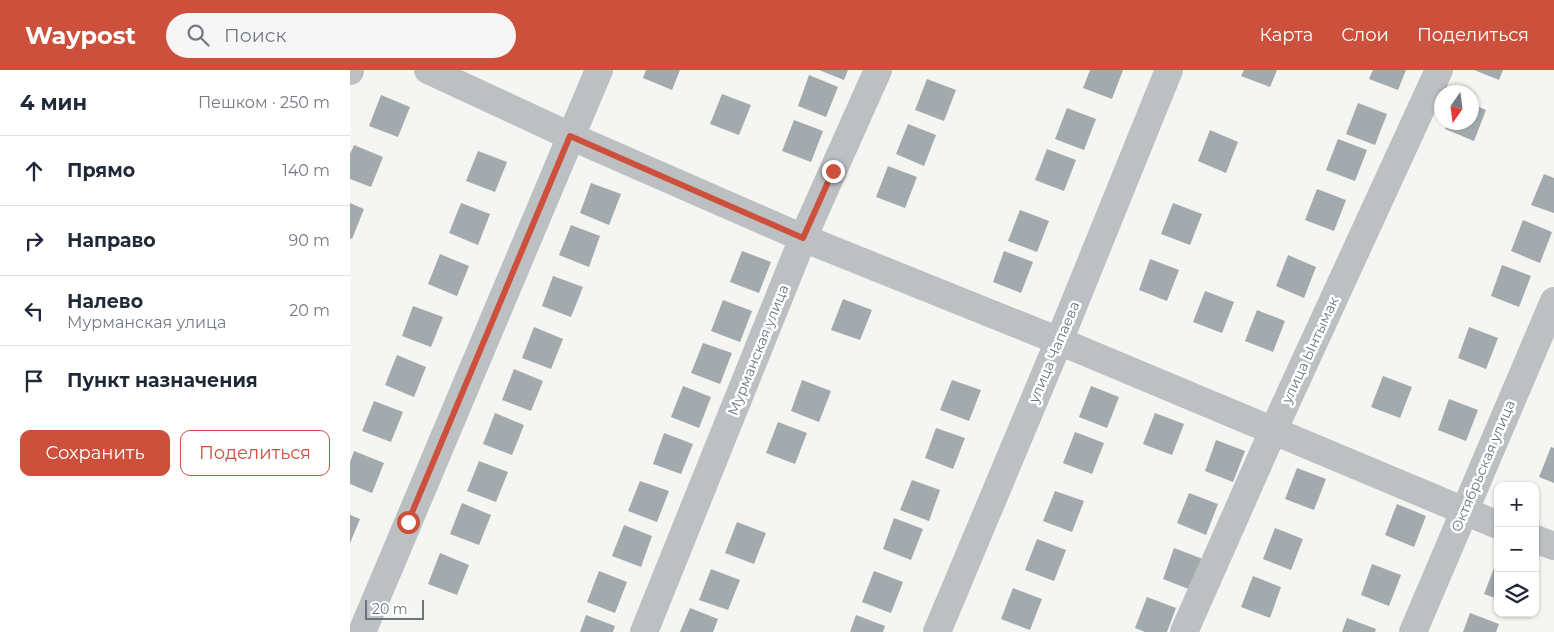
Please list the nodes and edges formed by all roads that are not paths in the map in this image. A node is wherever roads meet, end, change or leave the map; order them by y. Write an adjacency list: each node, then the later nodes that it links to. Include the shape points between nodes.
1 (428, 70): 6 (street)
2 (599, 70): 6 (street)
3 (878, 70): 7 (street, Мурманская улица)
4 (1169, 70): 9 (street, улица Чапаева)
5 (1439, 70): 10 (street, улица Ынтымак)
6 (570, 136): 7 (street); 17 (street)
7 (803, 238): 9 (street); 18 (street, Мурманская улица)
8 (1554, 301): 11 (street, Октябрьская улица)
9 (1059, 341): 10 (street); 19 (street, улица Чапаева)
10 (1273, 431): 11 (street); 20 (street, улица Ынтымак)
11 (1464, 512): 12 (street); 21 (street, Октябрьская улица)
12 (1494, 523)
13 (1539, 540): 14 (street)
14 (1554, 546)
15 (350, 629): 16 (street)
16 (354, 632)
17 (362, 632)
18 (644, 632)
19 (937, 632)
20 (1184, 632)
21 (1412, 632)

